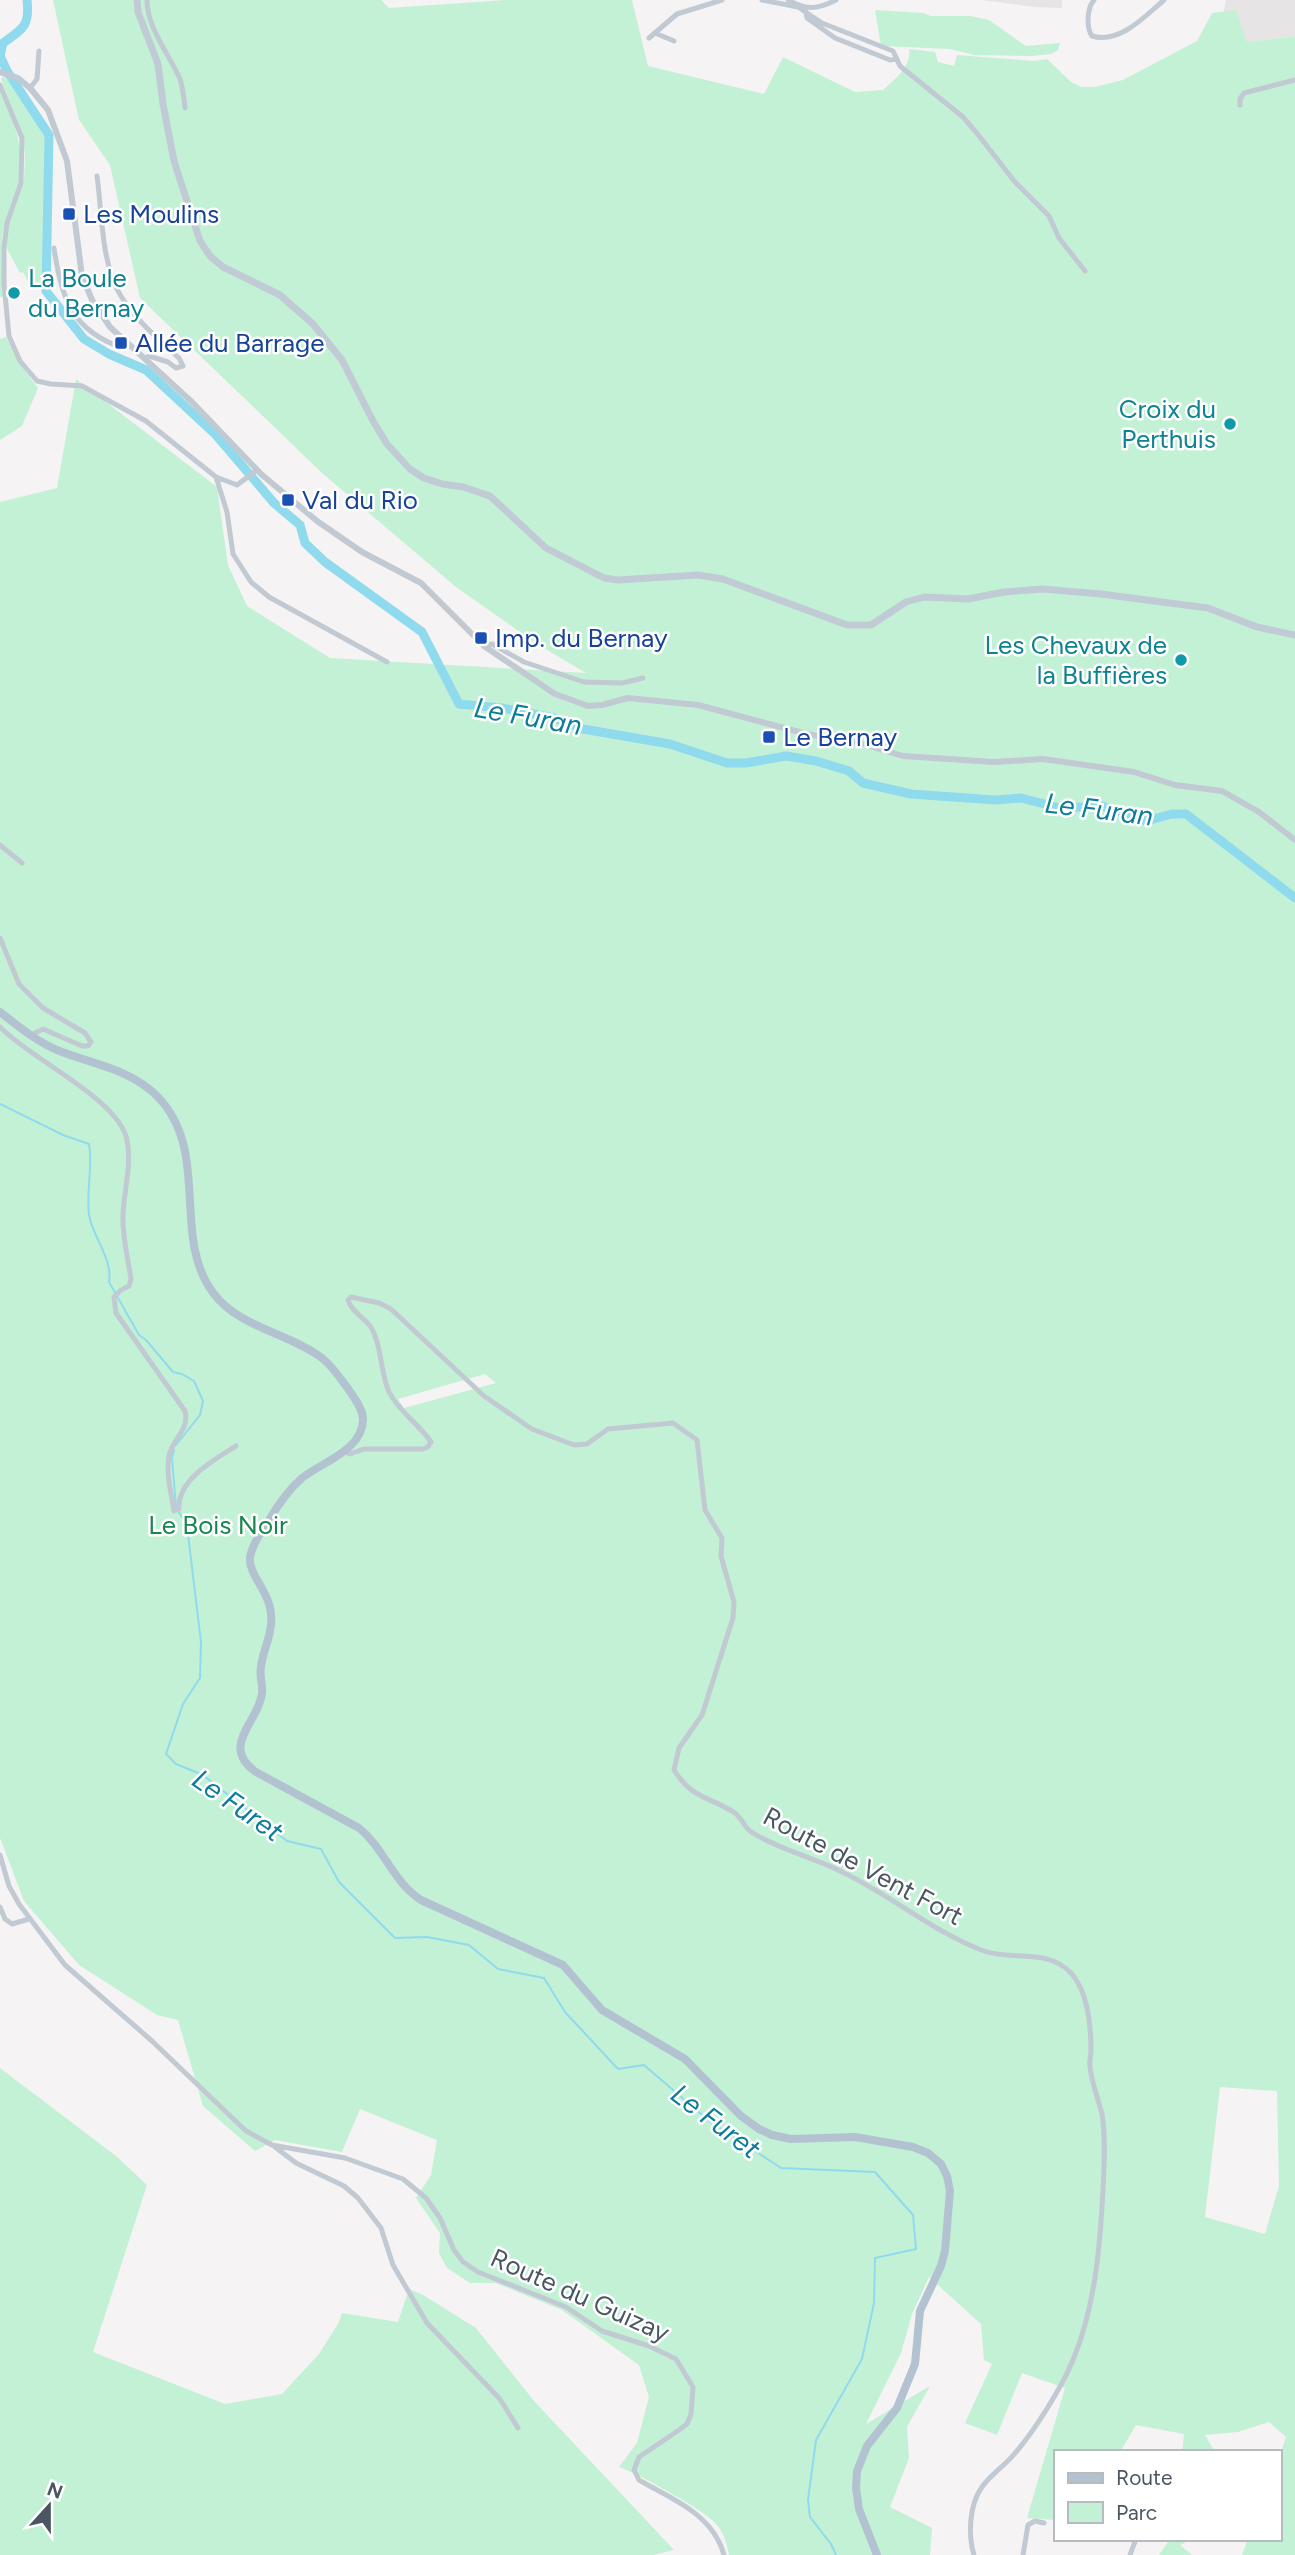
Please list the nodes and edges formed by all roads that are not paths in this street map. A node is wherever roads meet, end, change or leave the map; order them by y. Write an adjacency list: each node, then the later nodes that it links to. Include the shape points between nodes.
1 (137, 0): 31 (main road, via 158,65 178,174 193,225 210,256 280,295 313,324 342,360 387,444 410,469 433,481 490,496 556,554 604,578 698,575 723,579 858,627 881,621 906,601 925,597 968,599 1042,589 1208,608)
2 (147, 0): 23 (street, via 159,40 180,81)
3 (722, 0): 11 (street, via 677,14)
4 (762, 0): 9 (street)
5 (788, 0): 9 (street)
6 (836, 0): 9 (street, via 820,8)
7 (1094, 0): 8 (street, via 1089,32 1102,38 1135,25)
8 (1164, 0)
9 (798, 7): 10 (street)
10 (806, 12): 15 (street, via 893,51); 16 (street, via 807,18 835,38)
11 (655, 33): 12 (street); 13 (street)
12 (649, 38)
13 (674, 41)
14 (39, 51): 21 (street, via 37,79)
15 (897, 59): 16 (street); 26 (street, via 976,132 1049,216 1059,238)
16 (890, 60): 17 (street)
17 (893, 69)
18 (1, 72): 21 (street)
19 (1295, 80): 22 (street, via 1244,93)
20 (0, 85): 30 (street, via 22,138 21,183 4,247 9,336 20,362 37,381 82,386 146,421)
21 (30, 88): 27 (street, via 48,110 67,161 88,290 99,311)
22 (1240, 105)
23 (185, 107)
24 (97, 176): 28 (street, via 107,254 118,291 183,366 176,368 149,356)
25 (54, 248): 27 (street, via 63,294 75,317 109,344)
26 (1085, 271)
27 (129, 346): 28 (street)
28 (145, 359): 29 (street, via 208,417)
29 (256, 471): 30 (street, via 237,485); 32 (street, via 350,545 421,583)
30 (216, 477): 33 (street, via 233,554 251,582 269,597)
31 (1295, 635)
32 (484, 646): 34 (street, via 492,644 524,662 584,682 622,683); 35 (street, via 555,694 581,705 595,707 628,698 660,700 713,708 903,757 994,762 1043,759 1134,772 1175,785 1222,792 1259,812)
33 (387, 662)
34 (643, 678)
35 (1295, 840)
36 (0, 845): 37 (street)
37 (22, 863)
38 (0, 938): 41 (street, via 19,984 43,1009 85,1033 91,1042 82,1046 43,1029)
39 (0, 1012): 41 (main road)
40 (0, 1027): 42 (street, via 99,1101 123,1128 130,1160 123,1219 131,1279 116,1295 116,1312 184,1407 185,1426 169,1459 168,1480 176,1510 186,1486 215,1458)
41 (31, 1035): 43 (main road, via 54,1049 127,1075 164,1104 180,1129 185,1148 195,1250 207,1285 232,1312 313,1352 331,1367 361,1410 363,1422 355,1441)
42 (236, 1446)
43 (344, 1451): 51 (main road, via 292,1487 251,1553 250,1564 269,1600 272,1621 260,1670 261,1697 241,1742 246,1764 359,1828 372,1839 393,1874 421,1900 562,1965 602,2010 685,2059 759,2129 791,2139 855,2137 913,2147 936,2159 944,2170 950,2191 945,2251 920,2311 915,2364 897,2408 867,2446 857,2471 859,2509); 52 (street, Route de Vent Fort, via 423,1449 430,1442 391,1395 376,1337 350,1305 351,1297 391,1309 484,1395 532,1429 574,1445 587,1444 608,1429 673,1423 697,1440 705,1510 722,1538 721,1556 734,1610 702,1714 679,1748 674,1770 684,1786 736,1814 751,1832 844,1872 951,1937 1002,1955 1026,1954 1061,1964 1080,1987 1089,2029 1089,2064 1102,2116 1097,2269 1072,2363 1016,2452 981,2488 971,2527)
44 (0, 1855): 46 (street, Route du Guizay, via 9,1886)
45 (0, 1907): 46 (street, via 12,1924)
46 (29, 1920): 47 (street, Route du Guizay, via 65,1965 231,2119)
47 (272, 2145): 48 (street, via 358,2198 381,2228 393,2265 427,2323 500,2399); 50 (street, Route du Guizay, via 345,2158 403,2179 440,2218 463,2262 478,2272 566,2307 602,2331 676,2359 693,2387 691,2414 687,2424 639,2457 634,2470 639,2480 698,2514 722,2545)
48 (518, 2428)
49 (1044, 2523): 53 (street, via 1028,2525)
50 (724, 2555)
51 (877, 2555)
52 (974, 2555)
53 (1023, 2555)

